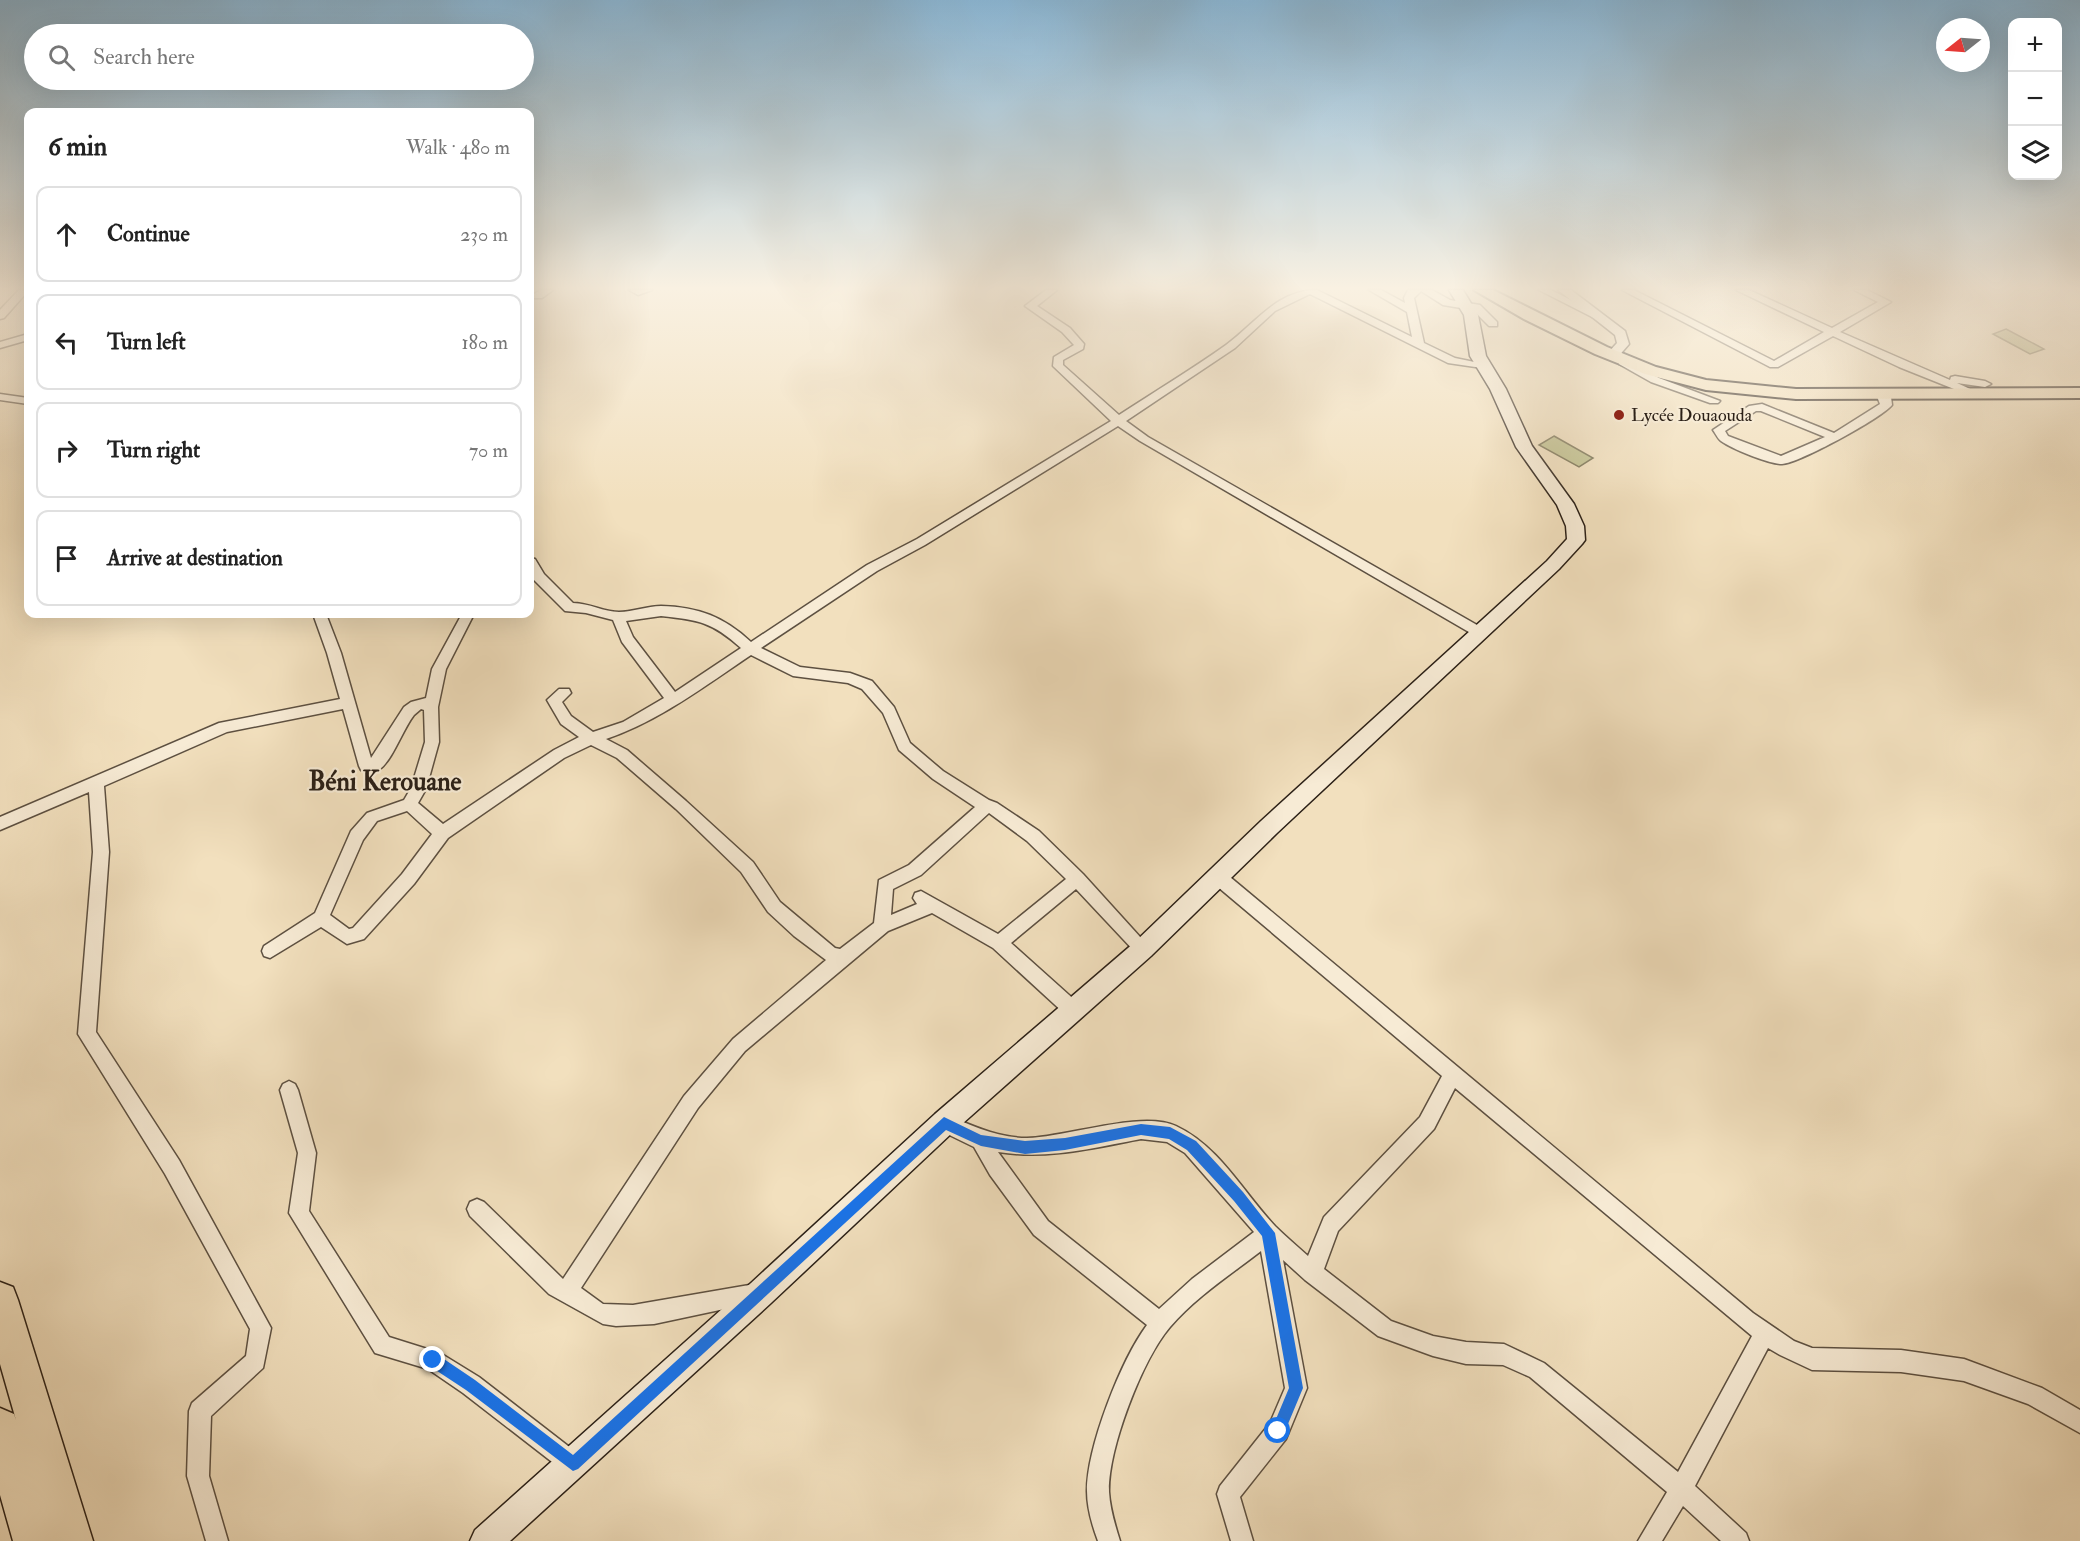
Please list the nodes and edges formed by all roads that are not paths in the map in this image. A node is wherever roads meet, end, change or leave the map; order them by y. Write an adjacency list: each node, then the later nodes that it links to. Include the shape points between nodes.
1 (1059, 362): 20 (street, via 1058,366)
2 (1207, 362): 20 (street)
3 (1457, 362): 8 (street)
4 (1483, 362): 8 (main road)
5 (1628, 362): 18 (street, via 1655,380)
6 (1637, 362): 12 (main road, via 1678,379)
7 (1898, 362): 9 (street)
8 (1485, 367): 26 (main road, via 1524,447 1565,504 1575,526 1576,540)
9 (1915, 369): 11 (street); 11 (street); 13 (street)
10 (2080, 386): 13 (main road)
11 (1945, 387): 12 (main road); 13 (main road); 15 (main road)
12 (1747, 388): 15 (main road, via 1801,395); 19 (street)
13 (1979, 389): 14 (main road)
14 (2080, 393)
15 (1882, 394): 21 (street, via 1886,405)
16 (0, 397): 17 (street)
17 (24, 400)
18 (1714, 401)
19 (1753, 408): 21 (street, via 1766,407); 21 (street, via 1719,430 1720,434 1780,460)
20 (1118, 421): 26 (street); 27 (street, via 872,568)
21 (1835, 437)
22 (534, 579): 23 (street, via 570,608)
23 (618, 617): 27 (street, via 661,611 701,616 726,627); 29 (street, via 627,639)
24 (321, 618): 30 (street)
25 (466, 618): 31 (street, via 439,669)
26 (1479, 632): 38 (main road)
27 (749, 648): 29 (street); 35 (street, via 798,672 850,678 867,686 889,711 904,746)
28 (564, 693): 32 (street, via 554,700 566,720)
29 (672, 700): 32 (street, via 628,726)
30 (347, 703): 31 (street, via 366,766 374,765 383,756 408,709 424,703); 33 (street, via 225,727)
31 (431, 707): 34 (street, via 432,742 418,789)
32 (591, 738): 37 (street, via 559,754); 45 (street, via 622,754 747,867 774,907 830,954)
33 (96, 782): 36 (street); 65 (street, via 101,852 87,1034 172,1167 261,1328 256,1361 200,1411 198,1476)
34 (409, 804): 37 (street); 40 (street, via 372,817 357,836)
35 (986, 806): 39 (street, via 1033,836); 41 (street, via 915,870 885,885)
36 (0, 824)
37 (442, 833): 40 (street, via 408,879 358,934 347,937)
38 (1218, 877): 43 (main road); 47 (street)
39 (1077, 879): 42 (street); 43 (street)
40 (321, 918): 44 (street)
41 (882, 926): 42 (street, via 927,901); 45 (street)
42 (999, 944): 46 (street)
43 (1143, 949): 46 (main road)
44 (270, 951)
45 (842, 957): 54 (street, via 739,1046 691,1102)
46 (1072, 1009): 49 (main road)
47 (1453, 1074): 53 (street, via 1427,1123 1331,1224); 58 (street)
48 (289, 1090): 61 (street, via 307,1152 299,1213 382,1346 433,1360)
49 (944, 1123): 50 (street); 55 (main road)
50 (981, 1140): 52 (street, via 1025,1148 1141,1130 1170,1133 1192,1146 1210,1164); 57 (street, via 1041,1228)
51 (477, 1209): 54 (street, via 555,1287)
52 (1268, 1233): 53 (street); 57 (street); 68 (street, via 1296,1388 1278,1431 1228,1494)
53 (1312, 1273): 62 (street, via 1385,1329 1466,1353 1504,1354 1537,1370)
54 (568, 1290): 55 (street, via 603,1314 627,1317)
55 (761, 1293): 61 (main road)
56 (0, 1300): 64 (highway)
57 (1161, 1323): 67 (street, via 1145,1348 1119,1407 1104,1454 1098,1489 1100,1514)
58 (1765, 1333): 59 (street, via 1812,1359 1901,1361 1964,1370 2034,1396); 62 (street)
59 (2080, 1422)
60 (0, 1428): 63 (highway)
61 (573, 1464): 66 (main road)
62 (1681, 1489): 69 (street); 70 (street)
63 (34, 1541)
64 (72, 1541)
65 (217, 1541)
66 (486, 1541)
67 (1109, 1541)
68 (1242, 1541)
69 (1649, 1541)
70 (1738, 1541)

